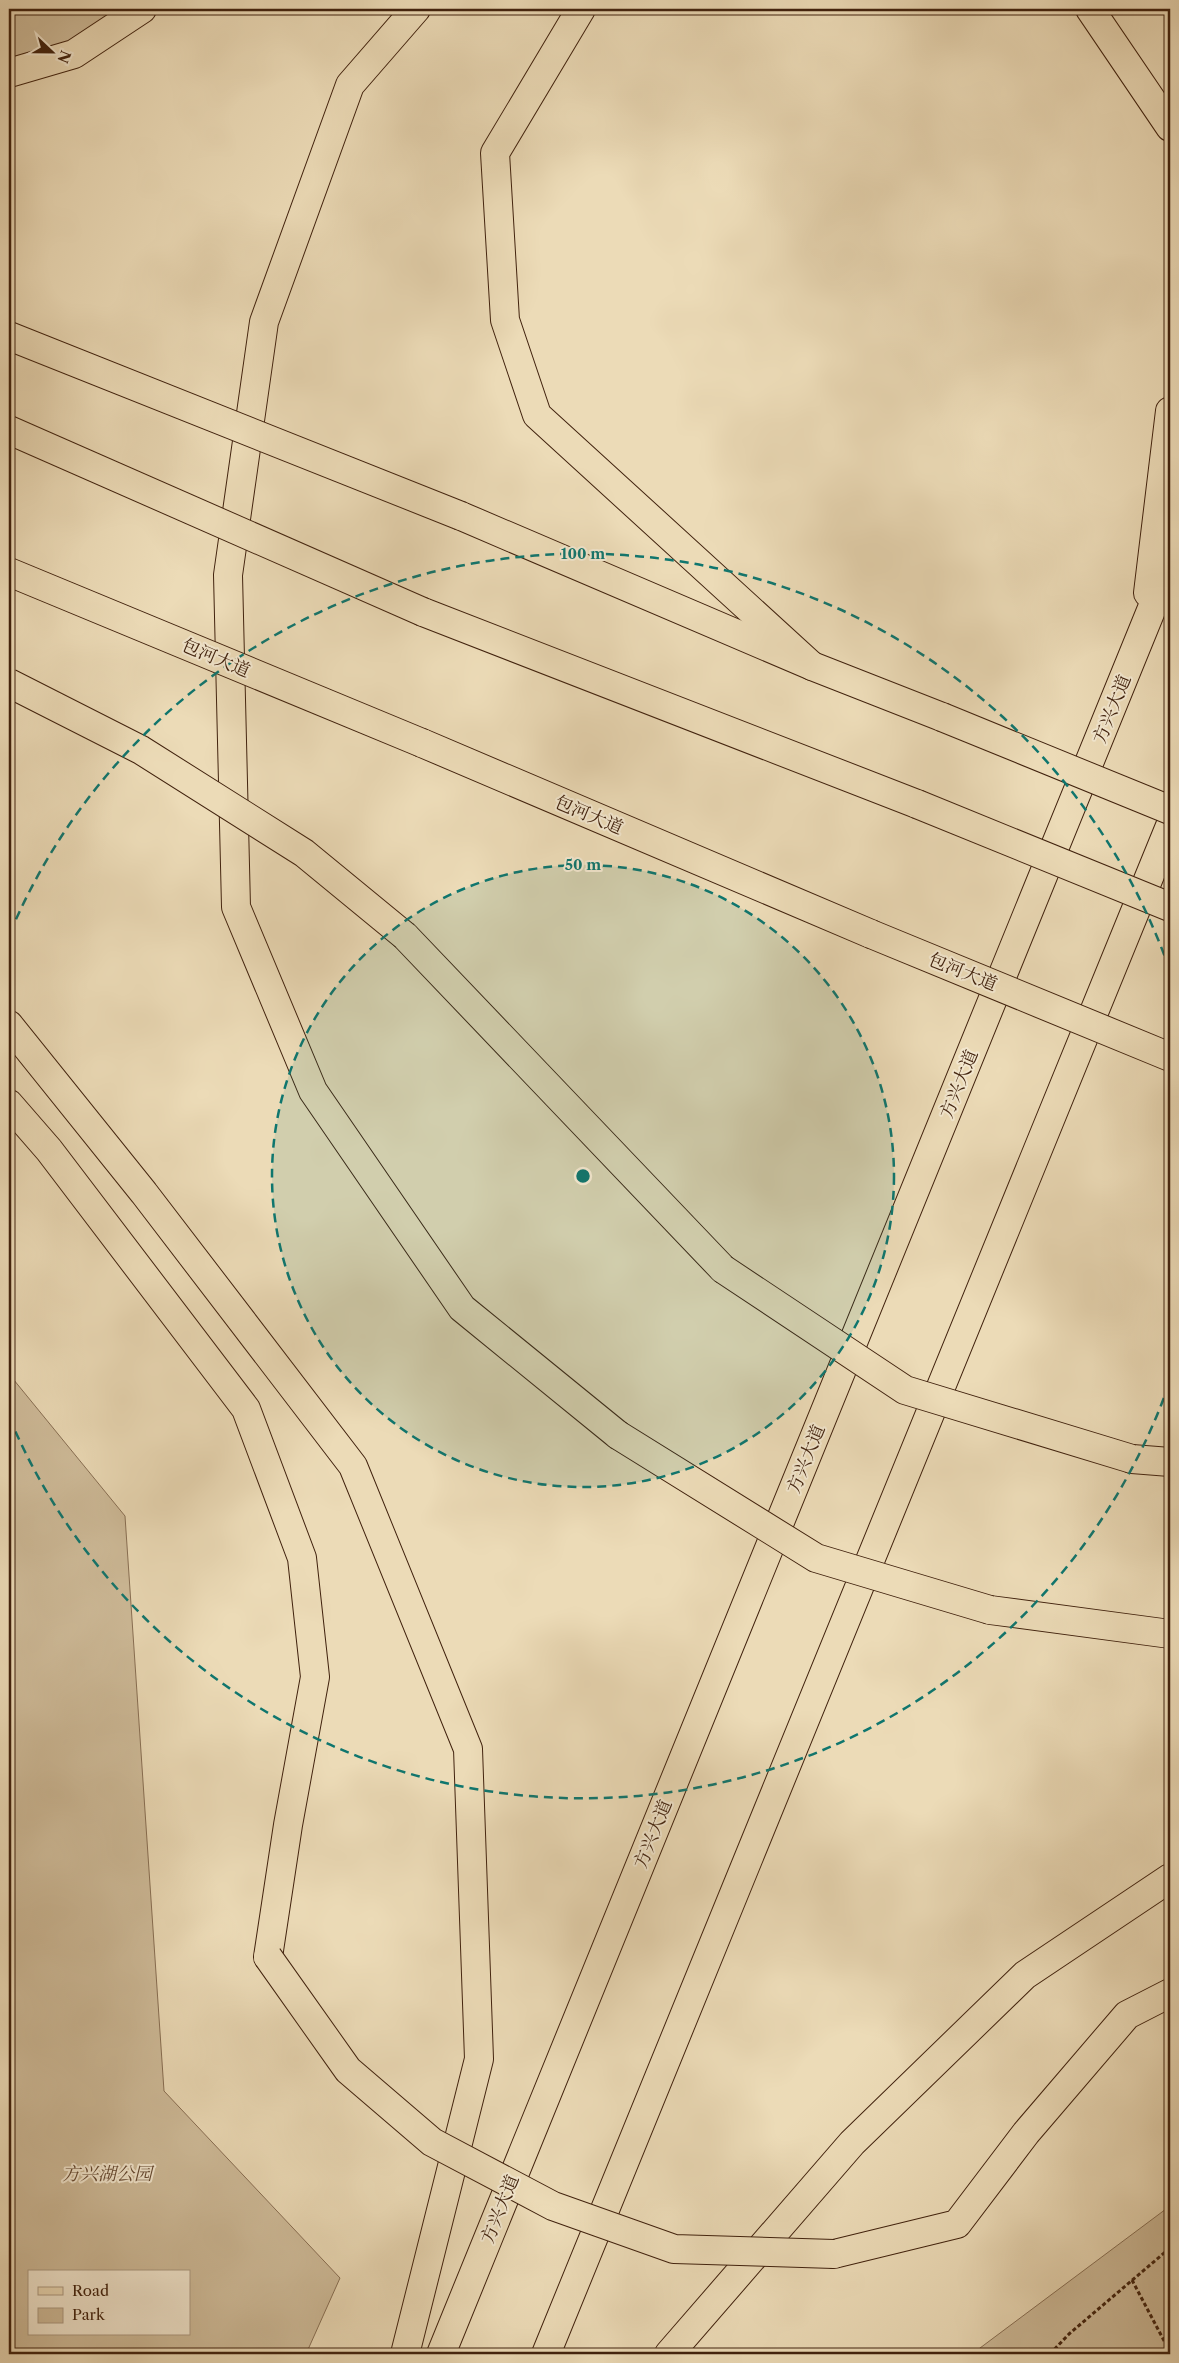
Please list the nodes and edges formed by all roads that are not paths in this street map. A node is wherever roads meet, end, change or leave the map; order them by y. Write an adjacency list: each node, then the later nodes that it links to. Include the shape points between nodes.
1 (142, 9): 5 (main road, via 74,54)
2 (416, 9): 22 (main road, bridge, via 350,85 264,322 228,575 236,907 313,1091 462,1308 618,1435 816,1558 990,1610)
3 (580, 9): 13 (main road, via 495,154 505,320 537,415)
4 (1090, 9): 6 (main road)
5 (9, 73)
6 (1170, 127)
7 (9, 336): 13 (main road, bridge, via 461,516)
8 (1170, 411): 12 (main road)
9 (9, 430): 17 (main road, bridge, via 423,612 917,804)
10 (1170, 564): 12 (main road, 方兴大道)
11 (9, 572): 19 (main road, 包河大道, bridge)
12 (1144, 630): 26 (main road, 方兴大道)
13 (812, 666): 15 (main road, bridge)
14 (9, 683): 21 (main road, bridge, via 141,750 296,848 406,936 723,1269 905,1390 1132,1459)
15 (1170, 810)
16 (1170, 826): 27 (main road)
17 (1170, 907)
18 (9, 1025): 25 (main road, via 144,1193 353,1466 468,1749 479,2059)
19 (1170, 1057)
20 (9, 1104): 24 (main road, bridge, via 48,1150 246,1409 302,1558 315,1677 268,1957 348,2070 432,2142 544,2202 674,2249 834,2254 956,2224 1026,2133 1127,2015)
21 (1170, 1462)
22 (1170, 1634)
23 (1170, 1878): 28 (main road, via 1025,1975 852,2143)
24 (1170, 1992)
25 (405, 2354)
26 (441, 2354)
27 (546, 2354)
28 (669, 2354)

